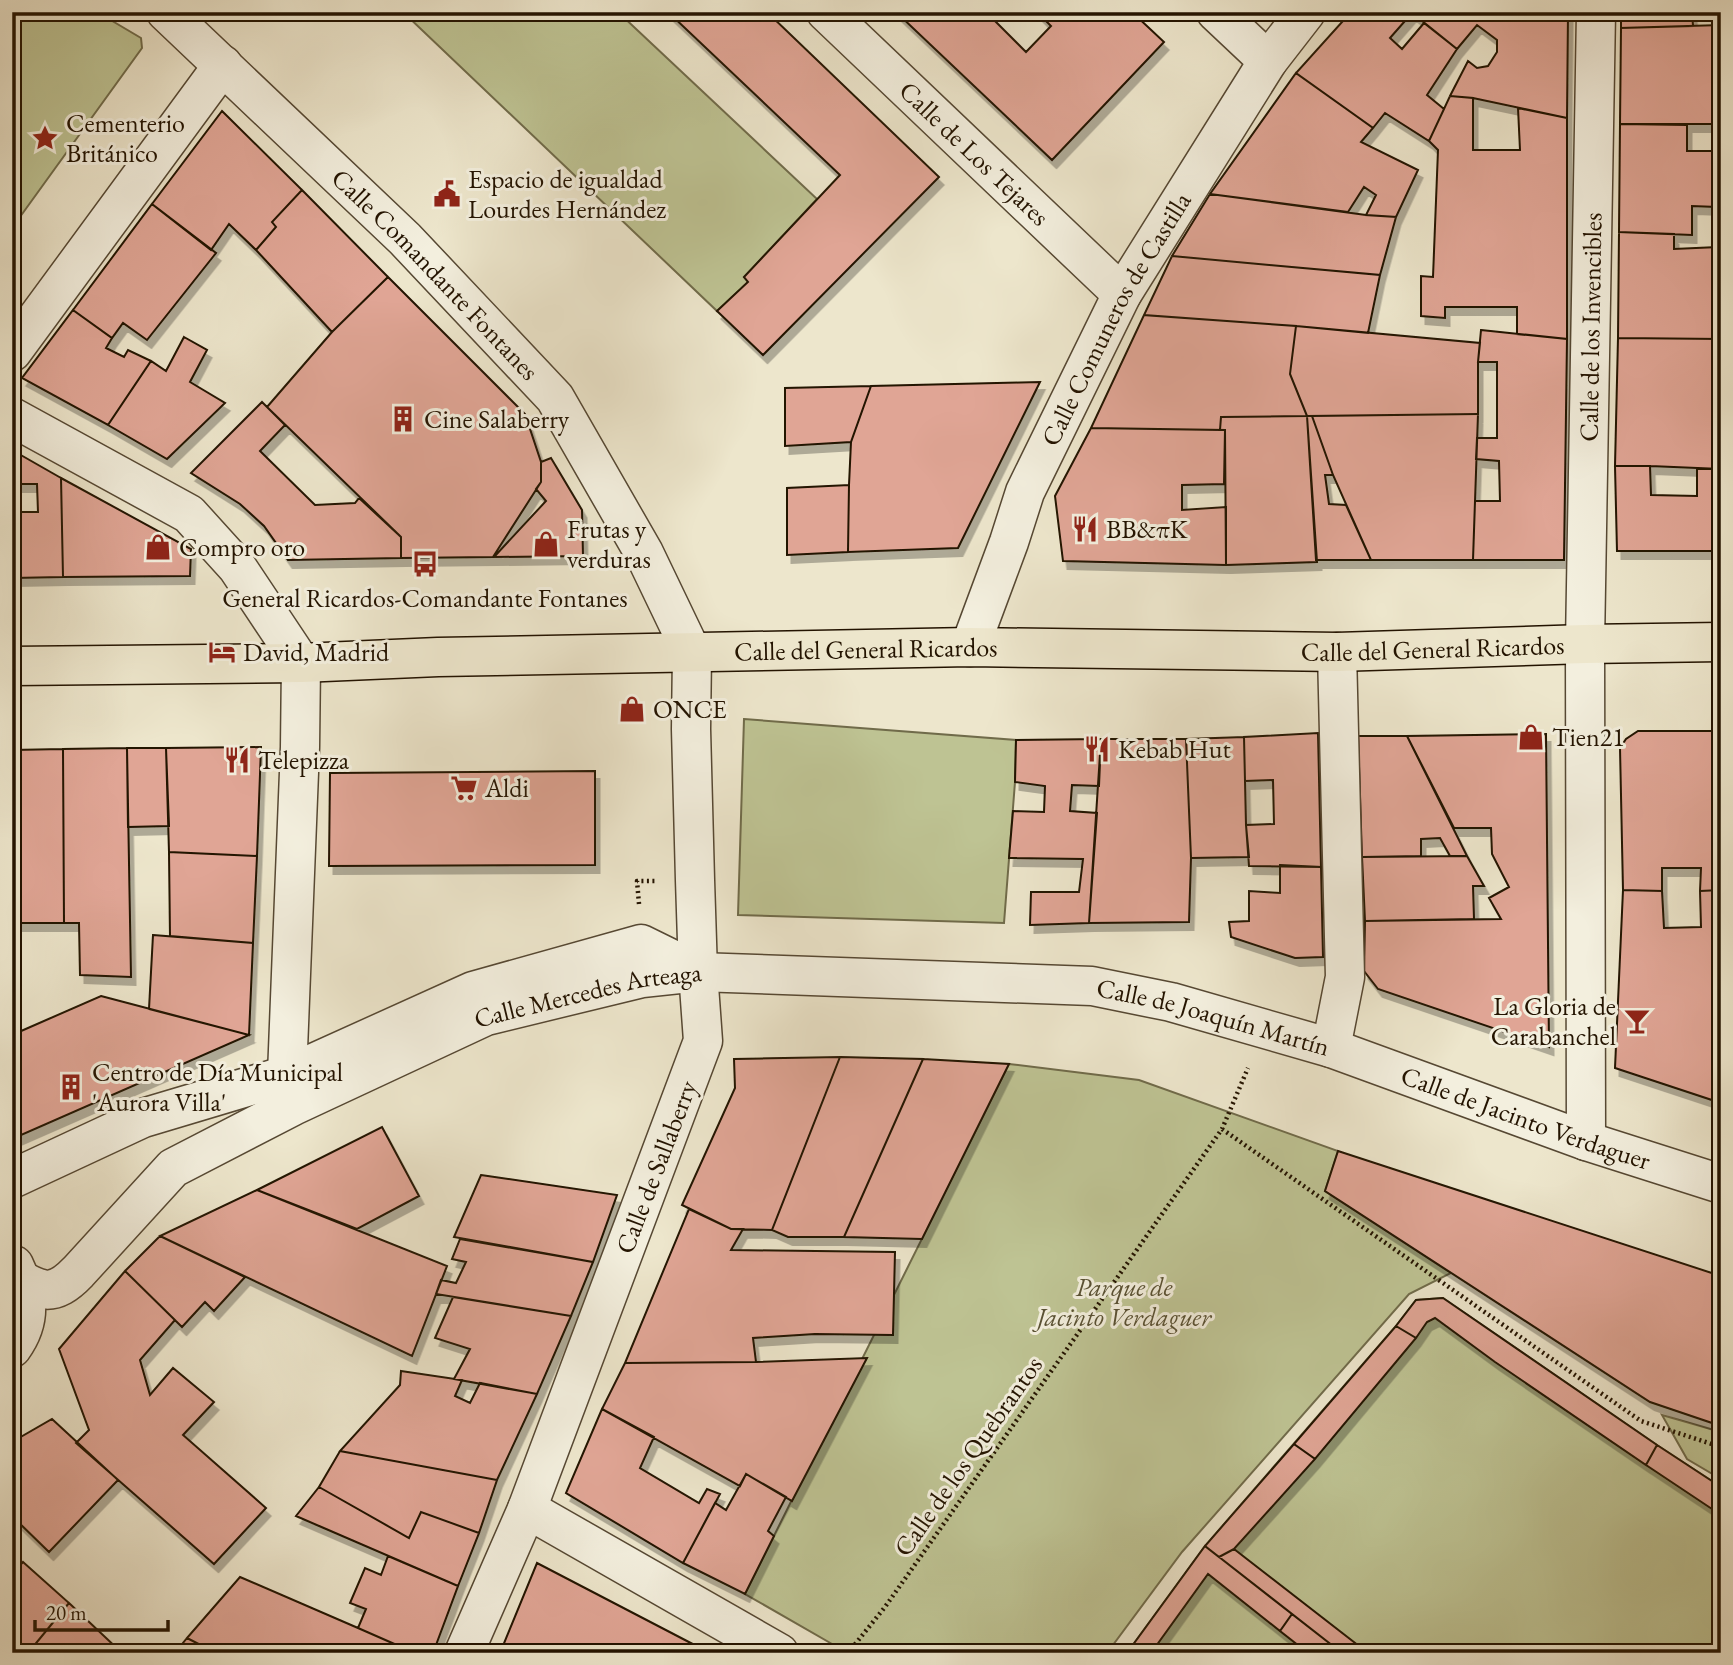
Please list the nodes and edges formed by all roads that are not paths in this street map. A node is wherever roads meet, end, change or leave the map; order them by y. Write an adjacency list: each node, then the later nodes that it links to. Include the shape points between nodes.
1 (166, 12): 7 (street, Calle Comandante Fontanes)
2 (826, 12): 8 (street, Calle de Los Tejares)
3 (1216, 12): 6 (street)
4 (1306, 12): 6 (street, Calle Comuneros de Castilla)
5 (1596, 12): 12 (street, Calle de los Invencibles)
6 (1268, 61): 8 (street, Calle Comuneros de Castilla)
7 (223, 65): 9 (street); 15 (street, Calle Comandante Fontanes, via 405,239 555,398 644,553)
8 (1122, 294): 13 (street, Calle Comuneros de Castilla, via 1025,492)
9 (12, 352)
10 (12, 417): 16 (street, via 189,514 237,567)
11 (1721, 642): 12 (main road, Calle del General Ricardos)
12 (1585, 644): 14 (main road, Calle del General Ricardos); 22 (street, Calle de los Invencibles)
13 (970, 647): 14 (main road, Calle del General Ricardos); 15 (main road, Calle del General Ricardos)
14 (1337, 652): 19 (street, Calle de Joaquín Martín, via 1345,978)
15 (692, 653): 16 (main road, Calle del General Ricardos); 18 (street, Calle de Sallaberry)
16 (301, 663): 17 (main road, Calle del General Ricardos); 20 (street)
17 (12, 666)
18 (698, 972): 19 (street, Calle de Joaquín Martín, via 1092,986 1171,1002); 20 (street, Calle Mercedes Arteaga, via 641,944 473,990); 26 (street, Calle Mercedes Arteaga, via 642,978 486,1016 173,1168 58,1289 34,1288); 28 (street, Calle de Sallaberry, via 703,1041)
19 (1331, 1048): 22 (street, Calle de Jacinto Verdaguer)
20 (287, 1075): 21 (street, Calle Mercedes Arteaga)
21 (143, 1118): 23 (street, Calle Mercedes Arteaga); 25 (street, via 117,1149 24,1195)
22 (1586, 1141): 24 (street, Calle de Jacinto Verdaguer)
23 (12, 1179)
24 (1721, 1184)
25 (12, 1208)
26 (15, 1272): 27 (street, via 27,1301 26,1318)
27 (12, 1348)
28 (527, 1508): 29 (street, Calle de Sallaberry); 30 (street)
29 (464, 1653)
30 (779, 1653)

